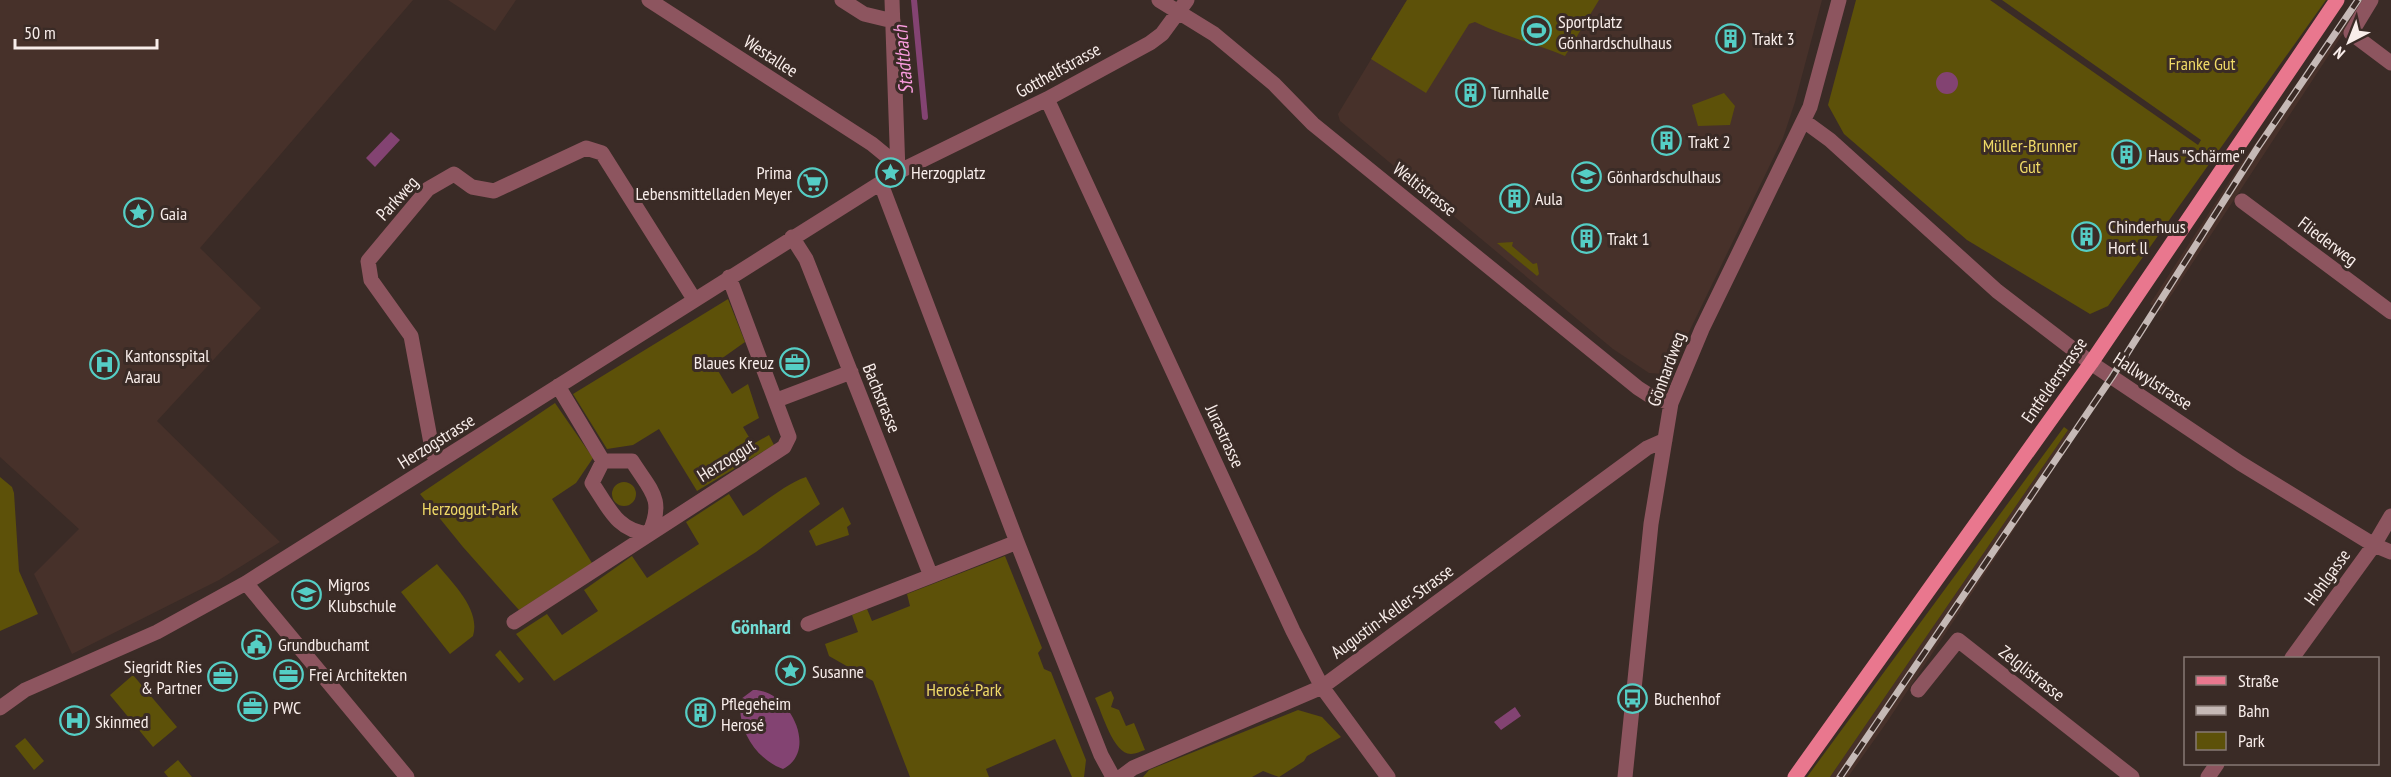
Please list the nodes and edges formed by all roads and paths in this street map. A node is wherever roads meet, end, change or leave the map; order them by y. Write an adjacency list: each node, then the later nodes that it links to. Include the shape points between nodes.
1 (649, 0): 13 (street, Westallee, via 872,144)
2 (842, 0): 9 (street, via 864,14)
3 (892, 0): 9 (street)
4 (1160, 0): 8 (street, Weltistrasse)
5 (1839, 0): 12 (street, Gönhardweg)
6 (2337, 0): 20 (main road, Entfelderstrasse)
7 (2371, 0): 10 (street, via 2351,33)
8 (1183, 6): 11 (street, Gotthelfstrasse, via 1162,34); 24 (street, Weltistrasse, via 1194,20 1274,84 1313,124 1638,388)
9 (893, 21): 13 (street)
10 (2391, 63)
11 (1047, 99): 13 (street, Gotthelfstrasse); 38 (street, Jurastrasse)
12 (1804, 121): 20 (street, Hallwylstrasse, via 1998,291); 24 (street, Gönhardweg, via 1702,329)
13 (898, 172): 14 (street)
14 (881, 184): 16 (street, Herzogstrasse); 30 (street)
15 (2242, 201): 19 (street, Fliederweg)
16 (792, 237): 17 (street, Herzogstrasse); 21 (street, Bachstrasse, via 806,259)
17 (729, 277): 18 (street, Herzogstrasse); 23 (street, Herzoggut)
18 (694, 299): 22 (street, Herzogstrasse); 27 (street, Parkweg, via 602,153 586,148 494,191 472,187 454,174 428,189 368,261 371,280 411,336 433,454)
19 (2391, 312)
20 (2091, 363): 31 (street, Hallwylstrasse, via 2240,463); 46 (main road, Entfelderstrasse)
21 (850, 372): 23 (street); 33 (street, Bachstrasse)
22 (558, 386): 26 (street); 27 (street, Herzogstrasse)
23 (777, 400): 29 (street, Herzoggut, via 789,437 784,447)
24 (1671, 403): 25 (street, Gönhardweg)
25 (1665, 440): 38 (street, Augustin-Keller-Strasse, via 1647,448); 45 (street, Gönhardweg, via 1651,524)
26 (603, 461): 29 (street, via 592,483 618,522 632,533); 29 (street, via 632,461 656,498 658,515)
27 (438, 462): 34 (street, Herzogstrasse)
28 (2391, 516): 31 (street, Hohlgasse)
29 (649, 534): 35 (street, Herzoggut)
30 (1017, 542): 33 (street); 42 (street)
31 (2374, 545): 32 (street, Hallwylstrasse); 37 (street, Hohlgasse)
32 (2391, 552)
33 (931, 576): 36 (street)
34 (246, 583): 40 (street, Herzogstrasse, via 157,632 25,690); 41 (street)
35 (513, 622)
36 (808, 624)
37 (2293, 657)
38 (1322, 687): 43 (street, Augustin-Keller-Strasse, via 1133,768); 44 (street, Jurastrasse)
39 (1918, 690): 47 (street, Zelglistrasse, via 1958,640)
40 (0, 708)
41 (407, 777)
42 (1113, 777)
43 (1121, 777)
44 (1388, 777)
45 (1625, 777)
46 (1795, 777)
47 (2132, 777)

